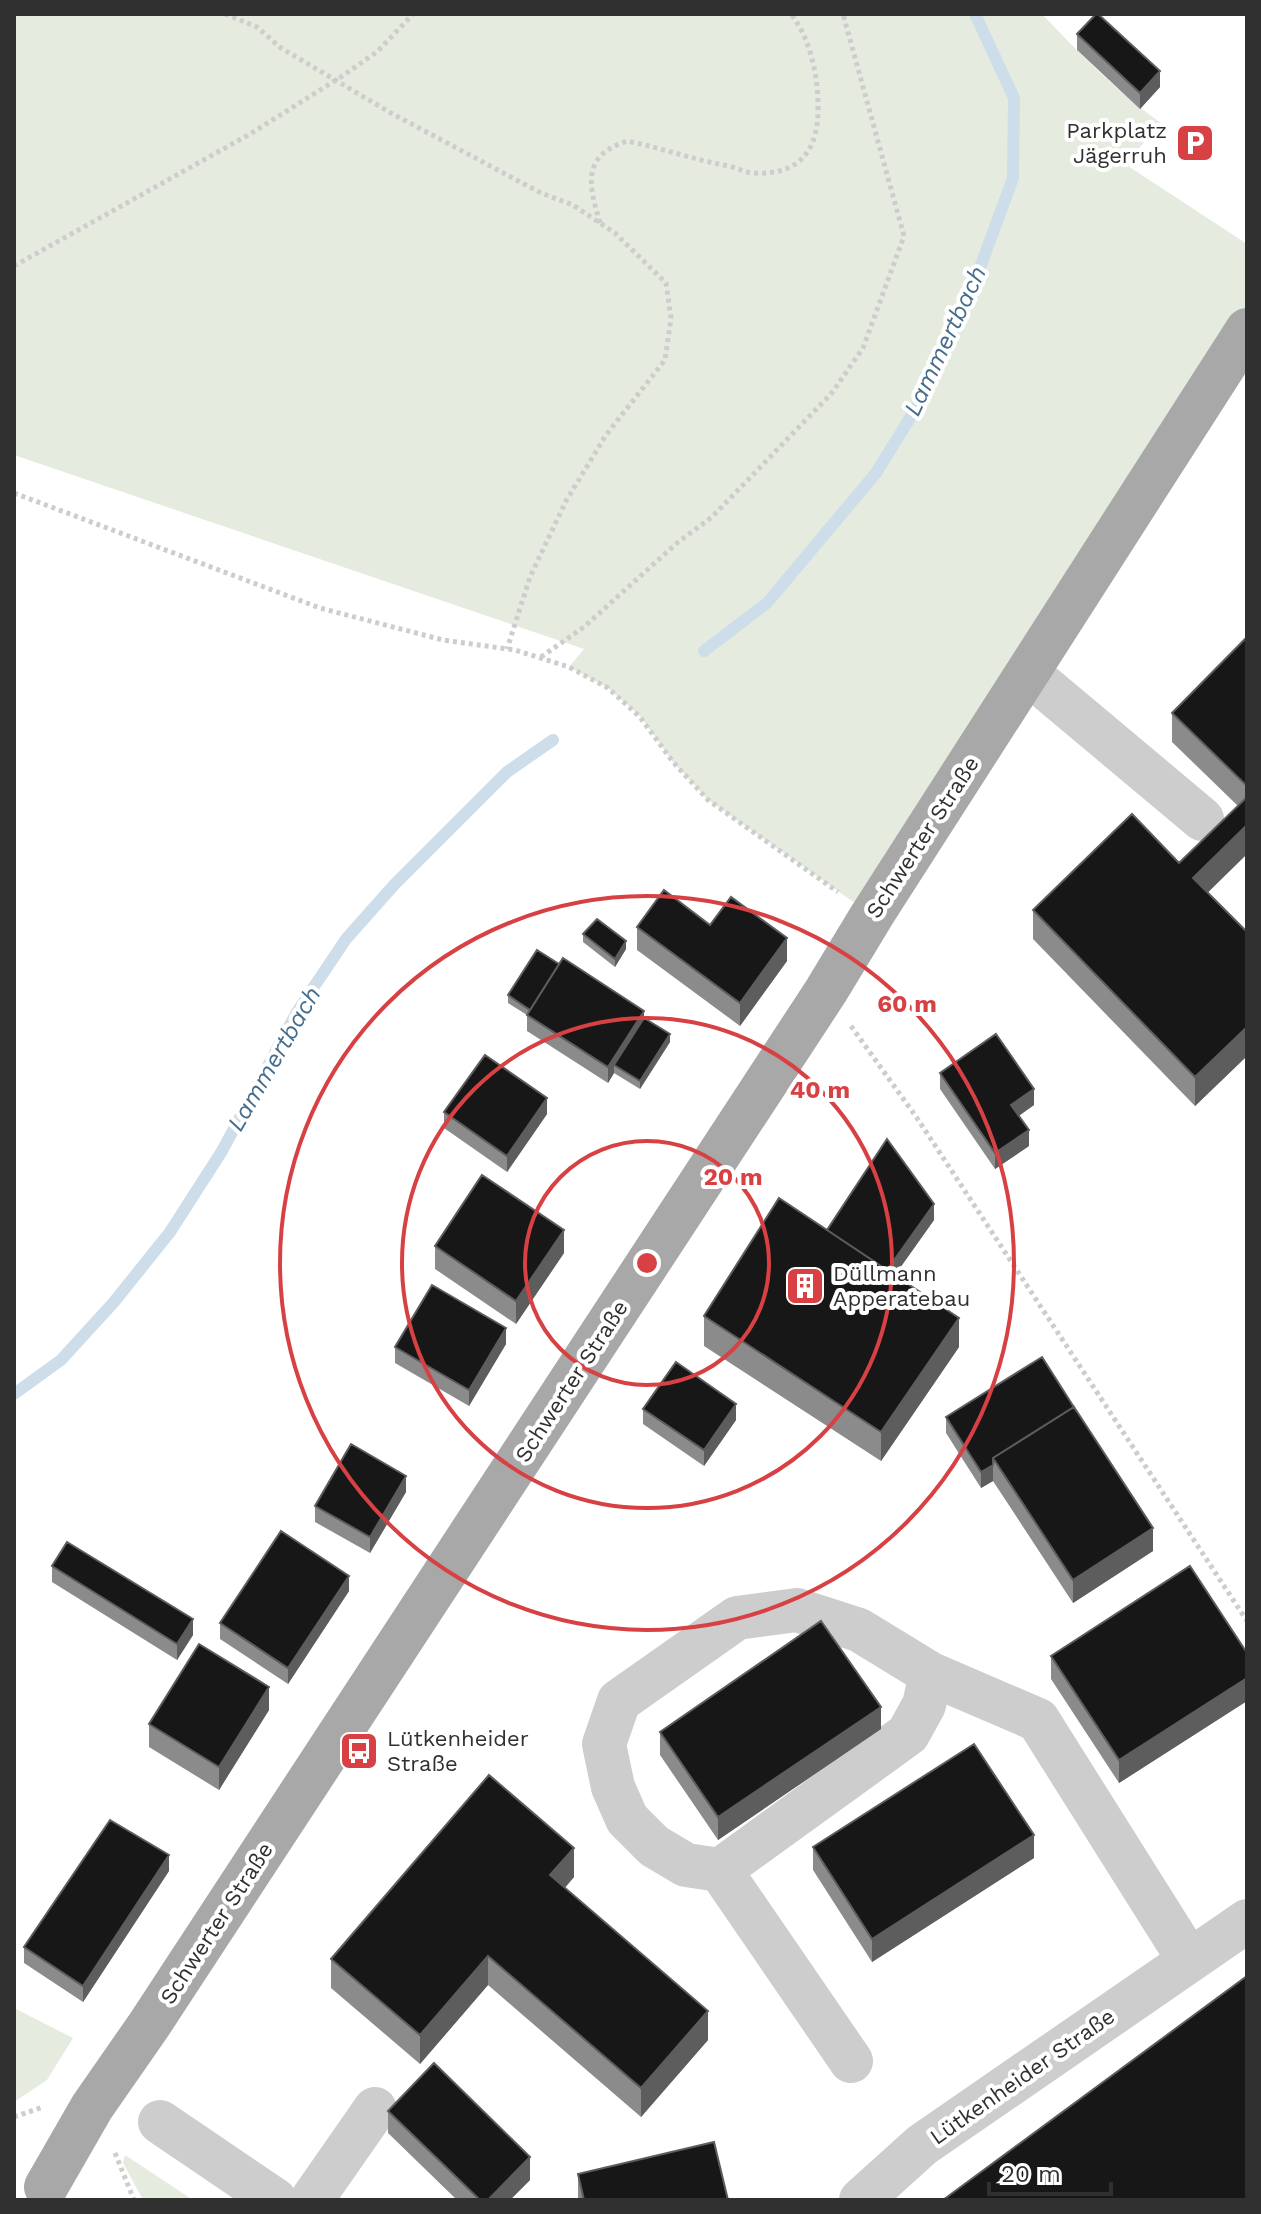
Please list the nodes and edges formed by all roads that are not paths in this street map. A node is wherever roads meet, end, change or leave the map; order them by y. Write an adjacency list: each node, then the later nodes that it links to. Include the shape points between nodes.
1 (1247, 330): 2 (main road, Schwerter Straße)
2 (1028, 673): 3 (street); 11 (main road, Schwerter Straße, via 826,991)
3 (1202, 819)
4 (931, 1674): 5 (street, via 924,1705 908,1734); 5 (street, via 859,1630 797,1610 737,1618 619,1701 604,1744 613,1787 627,1819 654,1846 686,1865); 7 (street, via 1038,1720)
5 (720, 1870): 8 (street)
6 (1247, 1921): 7 (street, Lütkenheider Straße)
7 (1189, 1960): 13 (street, Lütkenheider Straße, via 922,2145)
8 (851, 2061)
9 (375, 2109): 12 (street)
10 (160, 2122): 12 (street)
11 (39, 2187)
12 (302, 2199)
13 (861, 2200)

